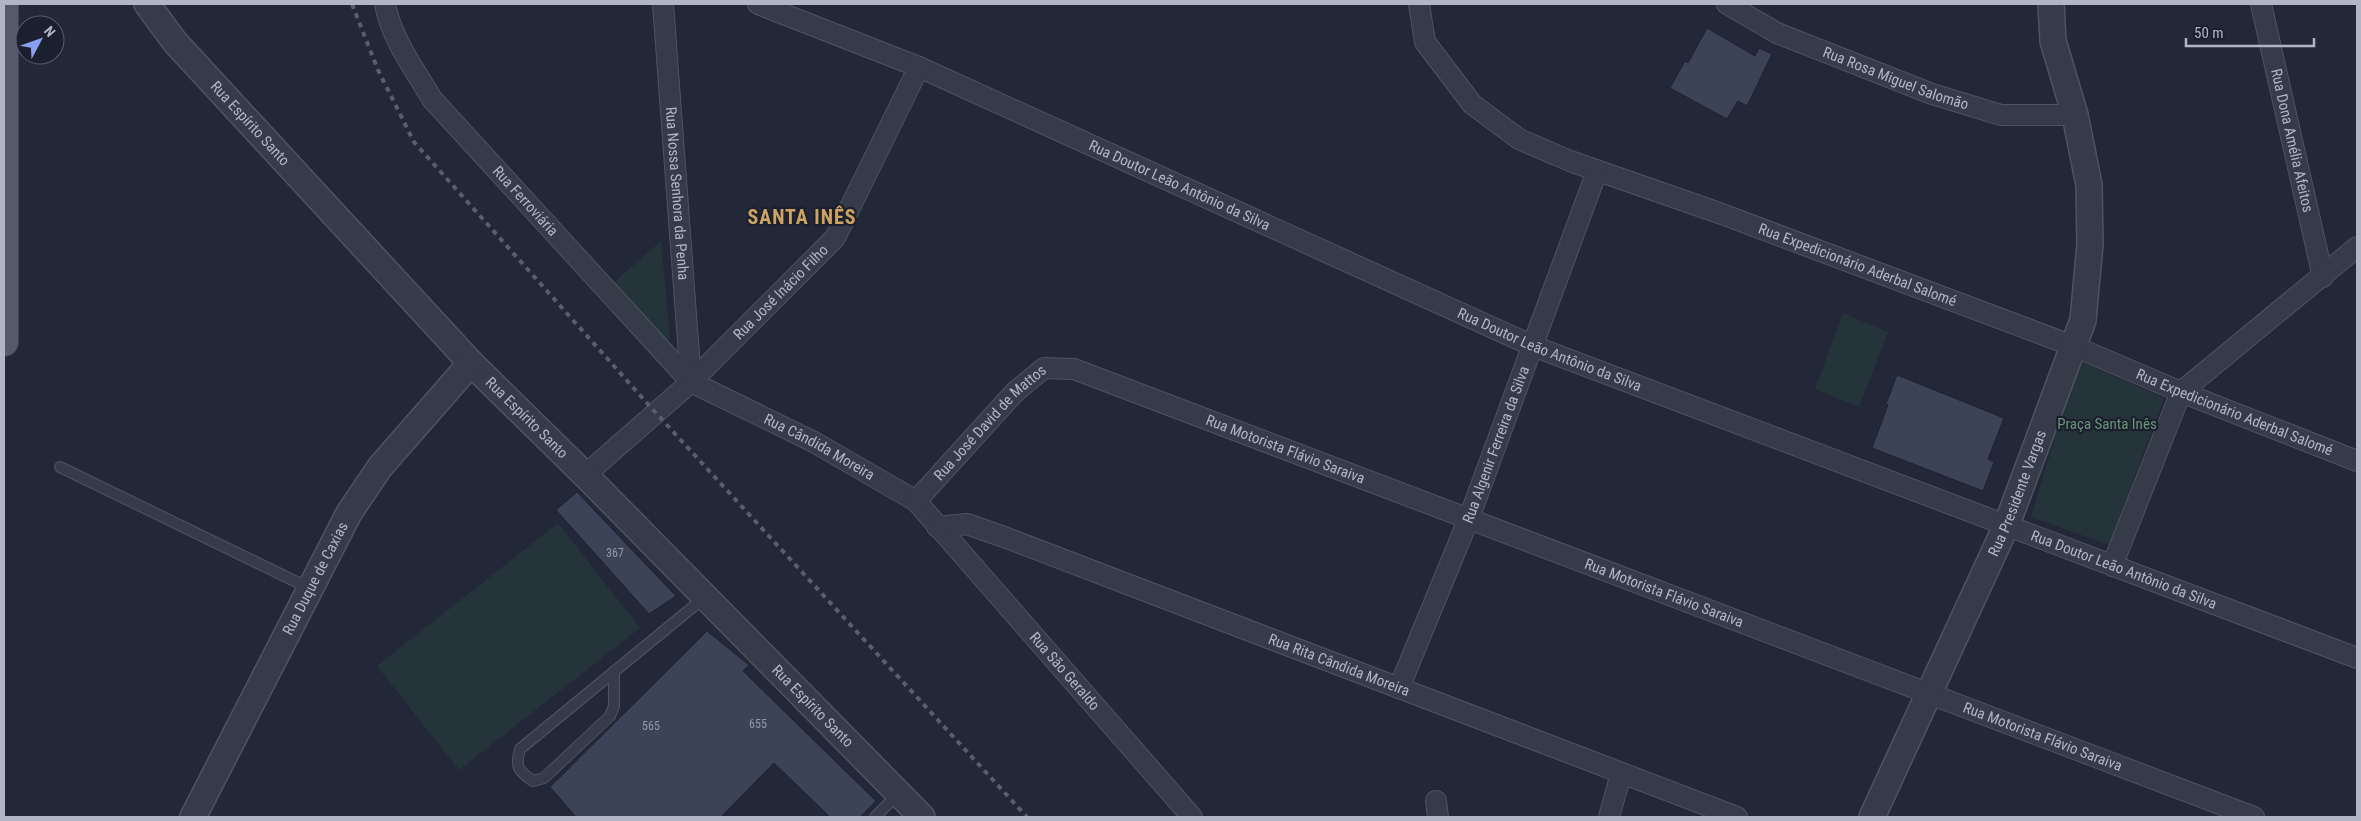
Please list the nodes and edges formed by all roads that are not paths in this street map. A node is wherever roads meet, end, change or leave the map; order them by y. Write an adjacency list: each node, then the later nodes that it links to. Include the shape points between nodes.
1 (4, 4): 15 (main road)
2 (147, 4): 18 (street, Rua Espírito Santo, via 175,42)
3 (386, 4): 20 (street, Rua Ferroviária, via 387,16 432,99)
4 (663, 4): 20 (street, Rua Nossa Senhora da Penha)
5 (758, 4): 10 (street, Rua Doutor Leão Antônio da Silva)
6 (1419, 4): 12 (street, Rua Expedicionário Aderbal Salomé, via 1425,42 1472,104 1519,139)
7 (1727, 4): 11 (street, Rua Rosa Miguel Salomão, via 1777,33 1932,94 2001,114)
8 (2051, 4): 11 (street, Rua Presidente Vargas, via 2052,41)
9 (2261, 4): 14 (street, Rua Dona Amélia Afeitos)
10 (919, 67): 16 (street, Rua Doutor Leão Antônio da Silva); 20 (street, Rua José Inácio Filho, via 835,238)
11 (2075, 115): 17 (street, Rua Presidente Vargas, via 2089,185 2090,244 2083,320)
12 (1598, 171): 16 (street, Rua Algenir Ferreira da Silva); 17 (street, Rua Expedicionário Aderbal Salomé, via 1722,214)
13 (2357, 248): 14 (street)
14 (2323, 277): 21 (street)
15 (4, 342)
16 (1533, 346): 26 (street, Rua Algenir Ferreira da Silva); 27 (street, Rua Doutor Leão Antônio da Silva)
17 (2072, 346): 21 (street, Rua Expedicionário Aderbal Salomé); 27 (street, Rua Presidente Vargas)
18 (472, 363): 24 (street, Rua Espírito Santo); 30 (street, Rua Duque de Caxias, via 380,467 349,513)
19 (1074, 369): 25 (street, Rua José David de Mattos, via 1044,368 1015,392); 26 (street, Rua Motorista Flávio Saraiva)
20 (691, 382): 24 (street, Rua José Inácio Filho); 25 (street, Rua Cândida Moreira, via 814,442)
21 (2181, 392): 22 (street, Rua Expedicionário Aderbal Salomé); 29 (street)
22 (2357, 461)
23 (60, 467): 30 (lane)
24 (585, 475): 31 (street, Rua Espírito Santo)
25 (916, 501): 28 (street, Rua Cândida Moreira)
26 (1469, 518): 34 (street, Rua Algenir Ferreira da Silva); 35 (street, Rua Motorista Flávio Saraiva)
27 (2008, 524): 29 (street, Rua Doutor Leão Antônio da Silva); 35 (street, Rua Presidente Vargas)
28 (938, 526): 34 (street, Rua Rita Cândida Moreira, via 967,524); 41 (street, Rua São Geraldo)
29 (2112, 566): 32 (street, Rua Doutor Leão Antônio da Silva)
30 (310, 589): 38 (street, Rua Duque de Caxias)
31 (706, 596): 33 (lane); 37 (street, Rua Espírito Santo)
32 (2357, 658)
33 (614, 672): 33 (lane, via 520,749 516,762 521,772 533,781 544,778 610,716 614,706)
34 (1399, 688): 36 (street, Rua Rita Cândida Moreira)
35 (1928, 694): 44 (street, Rua Presidente Vargas); 45 (street, Rua Motorista Flávio Saraiva)
36 (1621, 774): 42 (street); 43 (street, Rua Rita Cândida Moreira)
37 (900, 793): 39 (lane); 40 (street, Rua Espírito Santo)
38 (193, 817)
39 (875, 817)
40 (922, 817)
41 (1192, 817)
42 (1609, 817)
43 (1737, 817)
44 (1872, 817)
45 (2254, 817)

